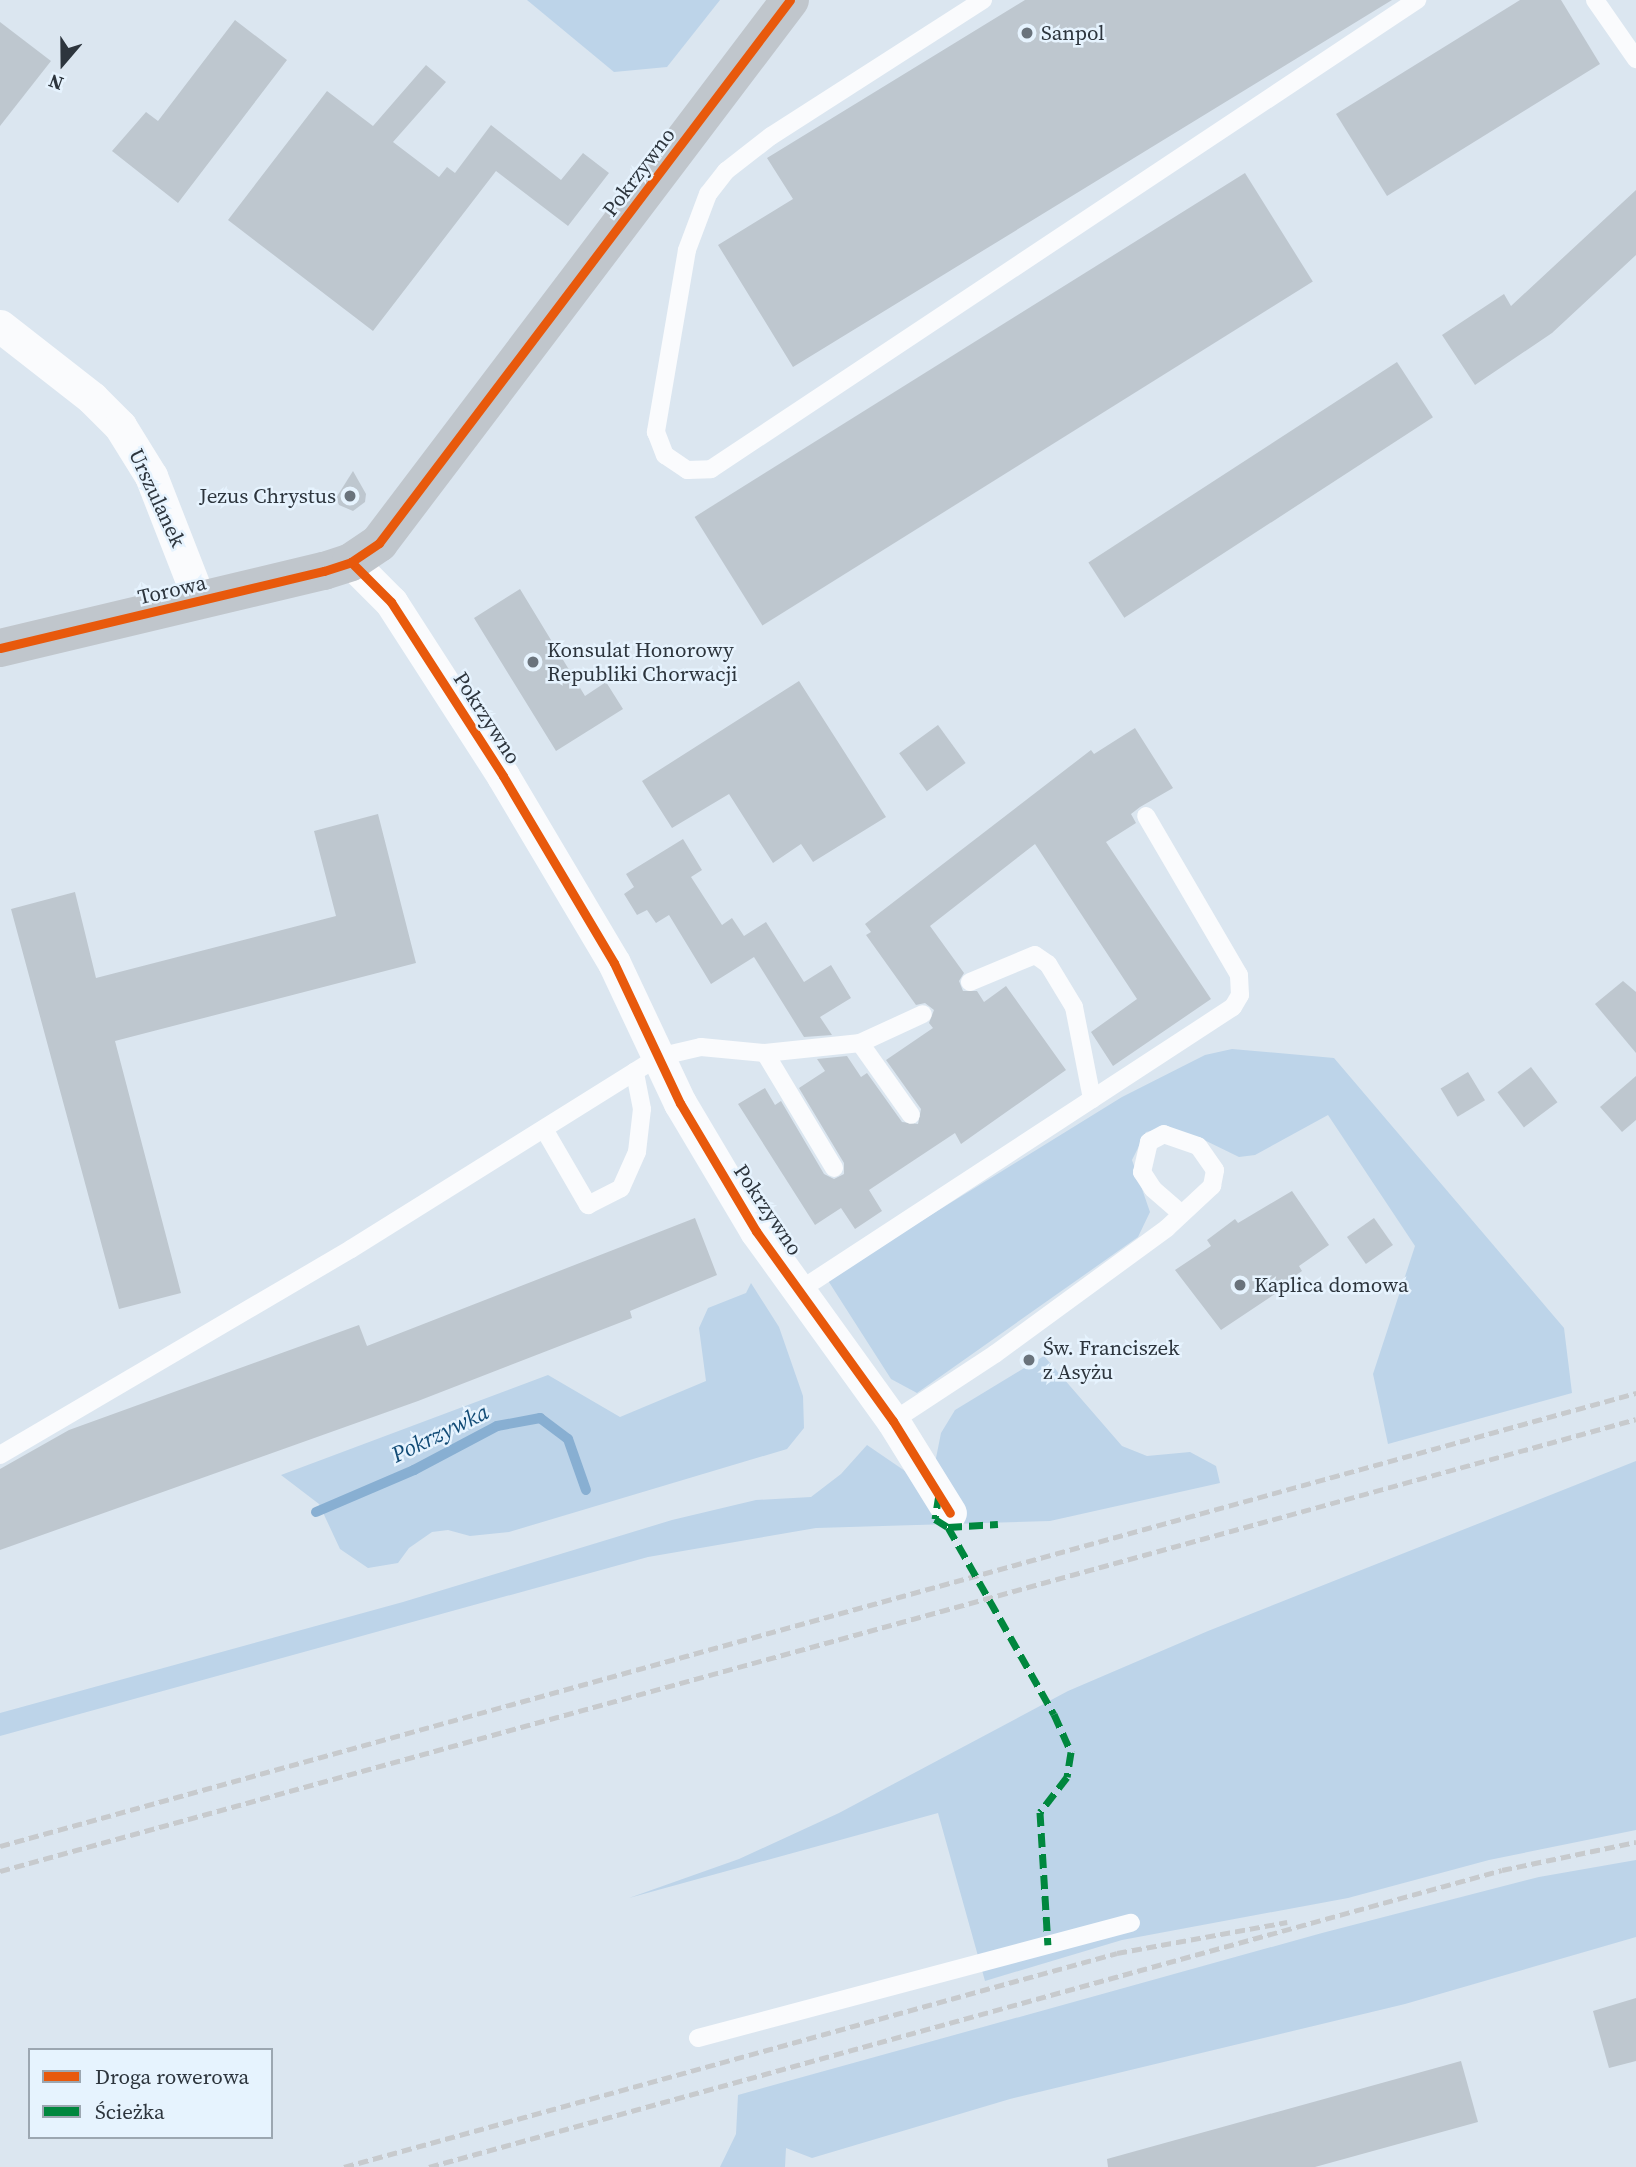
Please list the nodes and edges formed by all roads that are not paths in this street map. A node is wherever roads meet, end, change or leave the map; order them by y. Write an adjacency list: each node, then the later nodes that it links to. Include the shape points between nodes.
1 (790, 0): 7 (street, Pokrzywno, via 392,528)
2 (983, 0): 3 (lane, via 771,136 726,171 708,194 687,250 656,432 666,456 687,470 711,469)
3 (1417, 0)
4 (1595, 0): 5 (lane)
5 (1636, 59)
6 (0, 326): 8 (street, Urszulanek, via 92,398 120,426 151,476)
7 (351, 562): 8 (street, Torowa); 15 (street, Pokrzywno, via 391,602 524,808 614,963)
8 (200, 602): 9 (street, Torowa)
9 (0, 648)
10 (1146, 816): 16 (lane, via 1239,975 1240,995 1233,1007)
11 (970, 982): 16 (lane, via 1035,955 1048,964 1074,1007)
12 (923, 1014): 13 (lane)
13 (860, 1043): 14 (lane); 17 (lane)
14 (765, 1053): 15 (lane, via 702,1047); 19 (lane)
15 (646, 1064): 18 (lane); 18 (lane, via 637,1152 621,1188 588,1205); 21 (street, Pokrzywno, via 680,1103 756,1231)
16 (1092, 1099): 21 (lane)
17 (911, 1115)
18 (544, 1129): 23 (lane, via 351,1249)
19 (834, 1168)
20 (1181, 1213): 20 (lane, via 1212,1186 1214,1170 1198,1146 1164,1134 1149,1142 1142,1172 1153,1189); 22 (lane, via 995,1354)
21 (800, 1290): 22 (street, Pokrzywno)
22 (894, 1421): 24 (street, Pokrzywno)
23 (0, 1455)
24 (950, 1513)
25 (1131, 1923): 26 (lane)
26 (698, 2038)

